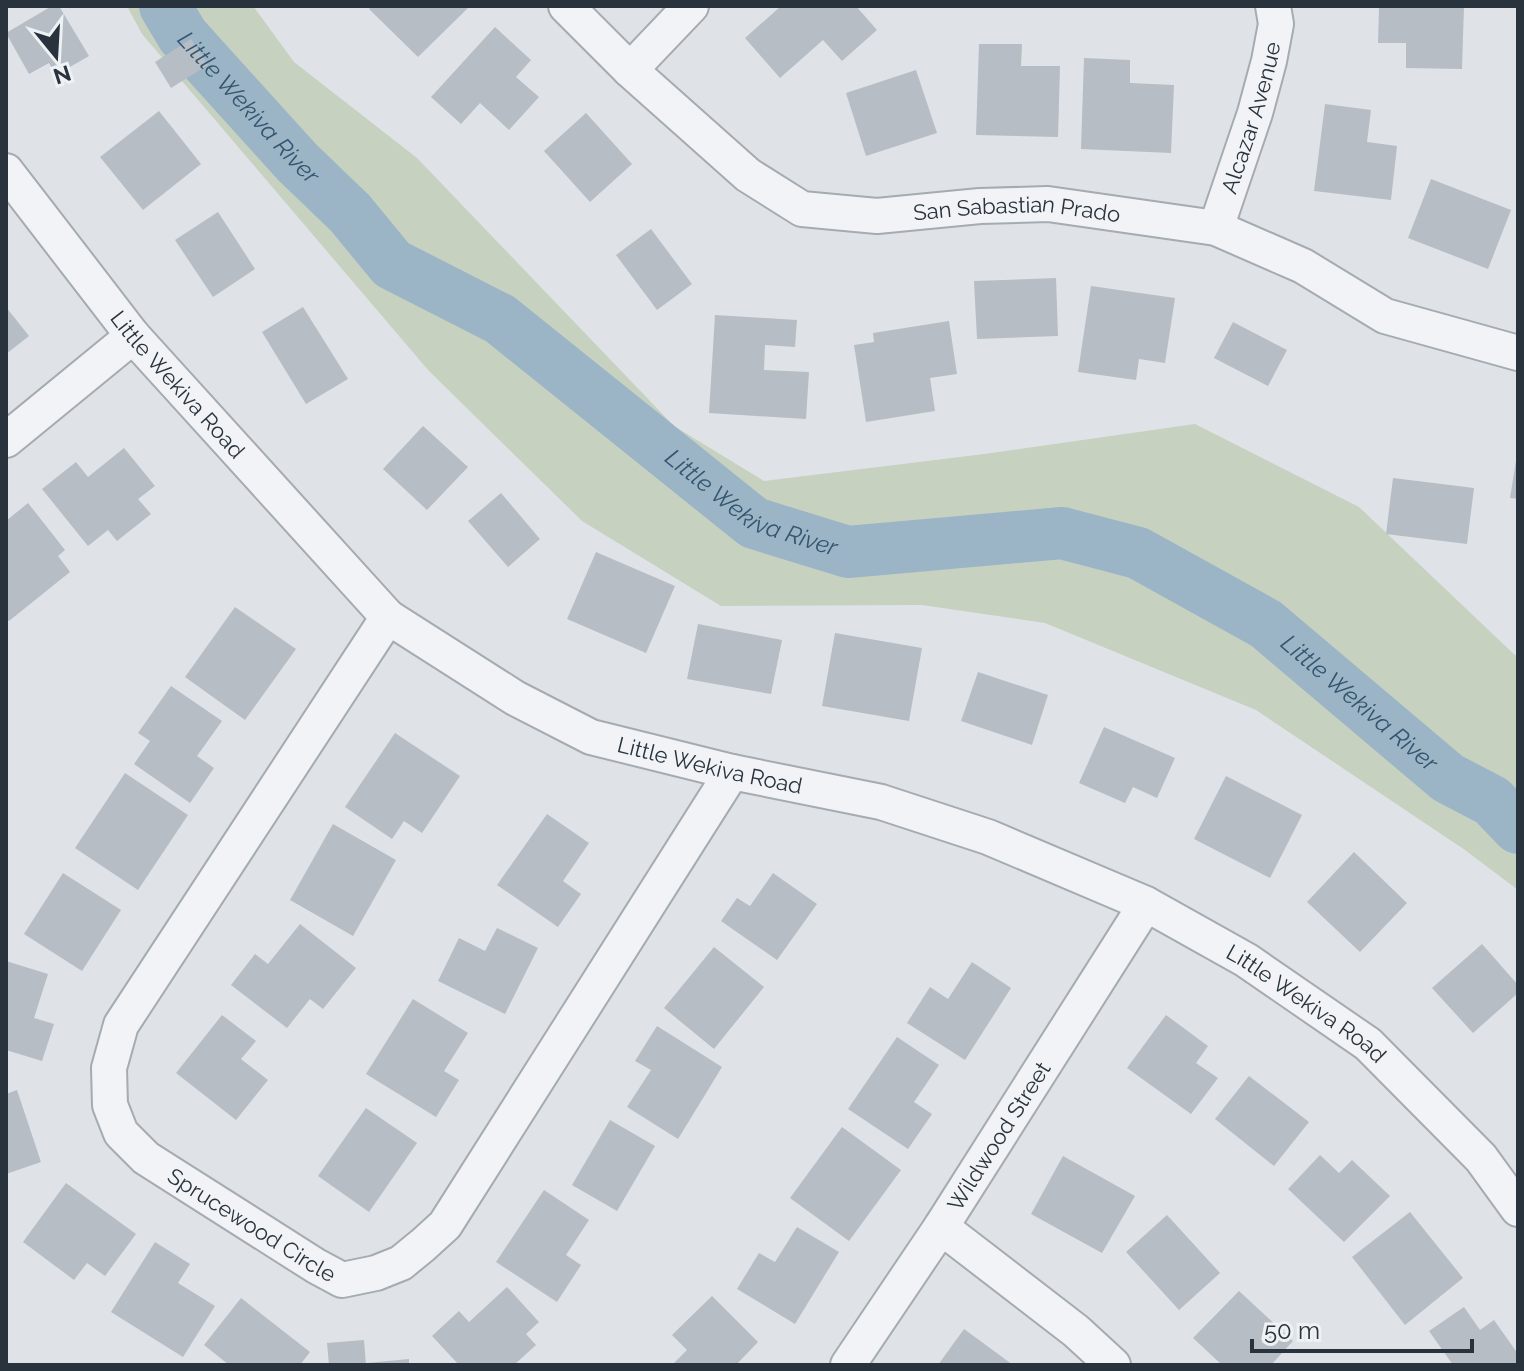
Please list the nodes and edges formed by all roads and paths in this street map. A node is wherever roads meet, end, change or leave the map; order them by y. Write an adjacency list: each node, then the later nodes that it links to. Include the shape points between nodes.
1 (566, 6): 4 (street, San Sabastian Prado)
2 (691, 6): 4 (street)
3 (1273, 6): 6 (street, Alcazar Avenue, via 1276,24 1269,61)
4 (630, 70): 6 (street, San Sabastian Prado, via 748,175 802,209 877,216 1048,204)
5 (6, 171): 7 (street, Little Wekiva Road)
6 (1216, 228): 8 (street, San Sabastian Prado, via 1303,266 1385,316)
7 (133, 336): 9 (street); 10 (street, Little Wekiva Road)
8 (1518, 353)
9 (6, 440)
10 (388, 617): 11 (street, Little Wekiva Road, via 515,698 591,737); 11 (street, Sprucewood Circle, via 121,1025 109,1068 110,1105 121,1133 146,1158 342,1280 401,1263 445,1225)
11 (732, 772): 12 (street, Little Wekiva Road, via 881,802 988,837)
12 (1146, 904): 13 (street, Little Wekiva Road, via 1246,960 1368,1044 1481,1158); 14 (street, Wildwood Street)
13 (1518, 1209)
14 (941, 1227): 15 (street, Wildwood Street); 16 (street)
15 (848, 1365)
16 (1113, 1365)

